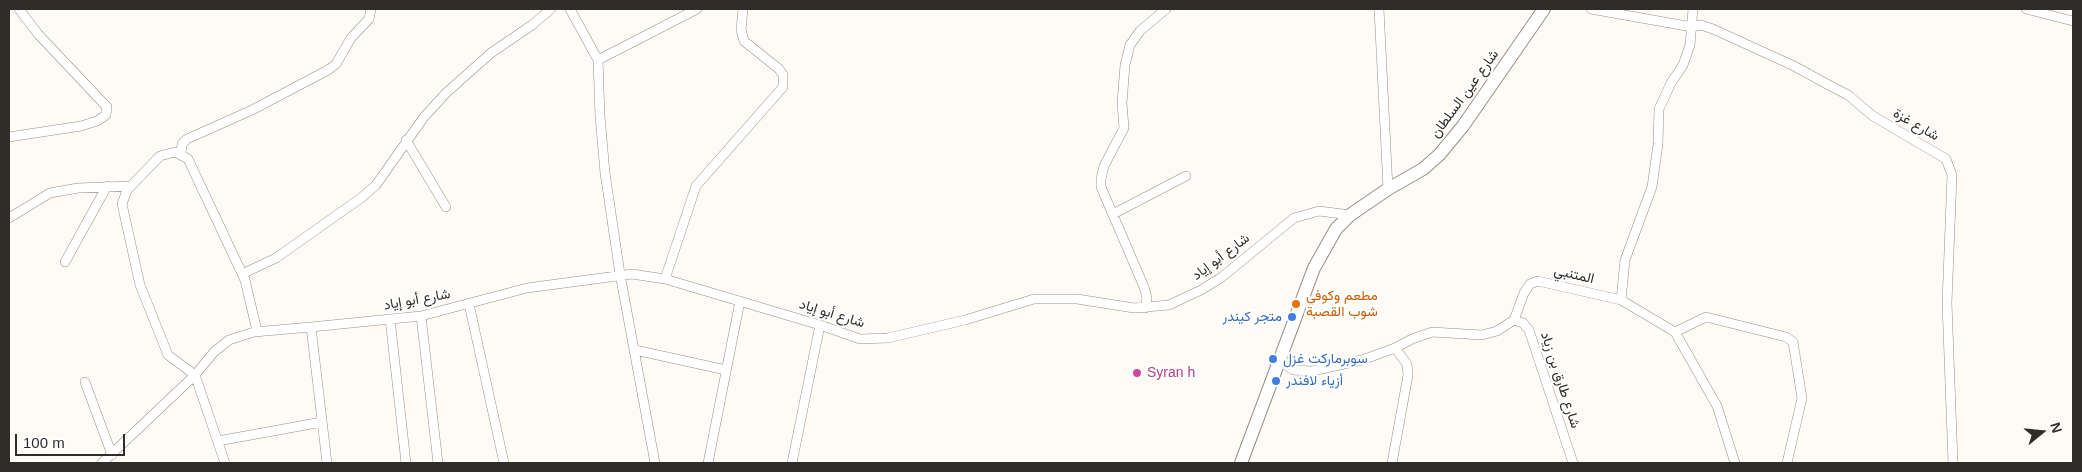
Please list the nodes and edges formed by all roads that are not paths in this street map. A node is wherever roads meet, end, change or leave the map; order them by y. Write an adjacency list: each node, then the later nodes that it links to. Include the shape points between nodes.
1 (19, 9): 16 (street, via 107,108 106,115 97,121)
2 (371, 9): 18 (street, via 369,19 351,38 336,64 252,110 187,139 182,144)
3 (551, 9): 17 (street, via 467,74)
4 (570, 9): 15 (street)
5 (697, 9): 15 (street)
6 (743, 9): 30 (street, via 741,30 744,41 779,69 783,75 783,87 696,186)
7 (1166, 9): 24 (street, via 1134,38 1127,54 1122,103 1124,128 1108,157 1101,179 1101,187)
8 (1379, 9): 22 (street)
9 (1544, 9): 22 (main road, شارع عين السلطان, via 1463,126 1439,155 1423,169)
10 (1591, 9): 14 (street, شارع غزة)
11 (1694, 9): 14 (street)
12 (2026, 9): 13 (street)
13 (2073, 21)
14 (1692, 27): 31 (street, via 1683,65 1659,109 1652,186 1625,260); 65 (street, شارع غزة, via 1701,25 1713,29 1794,66 1848,95 1873,116 1939,154 1949,164 1952,174 1946,304)
15 (598, 60): 29 (street, via 604,164)
16 (9, 136)
17 (406, 140): 23 (street); 28 (street, via 376,185 362,198 276,258)
18 (181, 153): 21 (street, via 160,156); 28 (street, via 188,159)
19 (1186, 176): 24 (street)
20 (107, 186): 21 (street); 26 (street, via 50,194); 27 (street)
21 (131, 186): 46 (street, via 122,204 140,286 168,355)
22 (1388, 189): 25 (main road, شارع عين السلطان)
23 (446, 207)
24 (1113, 214): 34 (street, via 1144,287)
25 (1350, 215): 34 (street, شارع أبو إياد, via 1320,211 1294,218 1211,284 1169,305); 44 (main road, شارع عين السلطان, via 1336,229 1314,268)
26 (9, 218)
27 (65, 262)
28 (242, 274): 40 (street)
29 (620, 274): 30 (street, شارع أبو إياد); 33 (street, شارع أبو إياد, via 527,288); 43 (street)
30 (665, 279): 32 (street, شارع أبو إياد)
31 (1621, 300): 37 (street, المتنبي, via 1538,281 1530,284 1524,293); 41 (street)
32 (740, 301): 38 (street, شارع أبو إياد); 45 (street)
33 (469, 304): 35 (street, شارع أبو إياد); 56 (street)
34 (1145, 308): 38 (street, شارع أبو إياد, via 1077,299 1034,299 937,327 874,339 860,339)
35 (422, 316): 36 (street, شارع أبو إياد); 55 (street)
36 (390, 319): 39 (street, شارع أبو إياد); 54 (street)
37 (1514, 320): 42 (street, via 1488,334 1432,332); 62 (street, شارع طارق بن زياد, via 1529,330)
38 (820, 325): 59 (street)
39 (311, 327): 40 (street, شارع أبو إياد); 48 (street)
40 (257, 331): 46 (street, شارع أبو إياد, via 229,340)
41 (1675, 332): 63 (street, via 1717,406); 64 (street, via 1706,317 1786,337 1793,342 1802,398)
42 (1395, 348): 44 (street, via 1362,360 1312,371 1293,370); 61 (street, via 1407,364 1408,375)
43 (635, 350): 45 (street); 57 (street)
44 (1280, 361): 60 (main road, شارع عين السلطان)
45 (726, 370): 58 (street)
46 (195, 375): 49 (street); 50 (street, شارع أبو إياد)
47 (85, 382): 50 (street)
48 (322, 422): 49 (street); 53 (street)
49 (218, 441): 52 (street)
50 (112, 455): 51 (street, شارع أبو إياد)
51 (102, 463)
52 (225, 463)
53 (327, 463)
54 (406, 463)
55 (438, 463)
56 (504, 463)
57 (656, 463)
58 (708, 463)
59 (792, 463)
60 (1241, 463)
61 (1392, 463)
62 (1573, 463)
63 (1735, 463)
64 (1786, 463)
65 (1953, 463)

